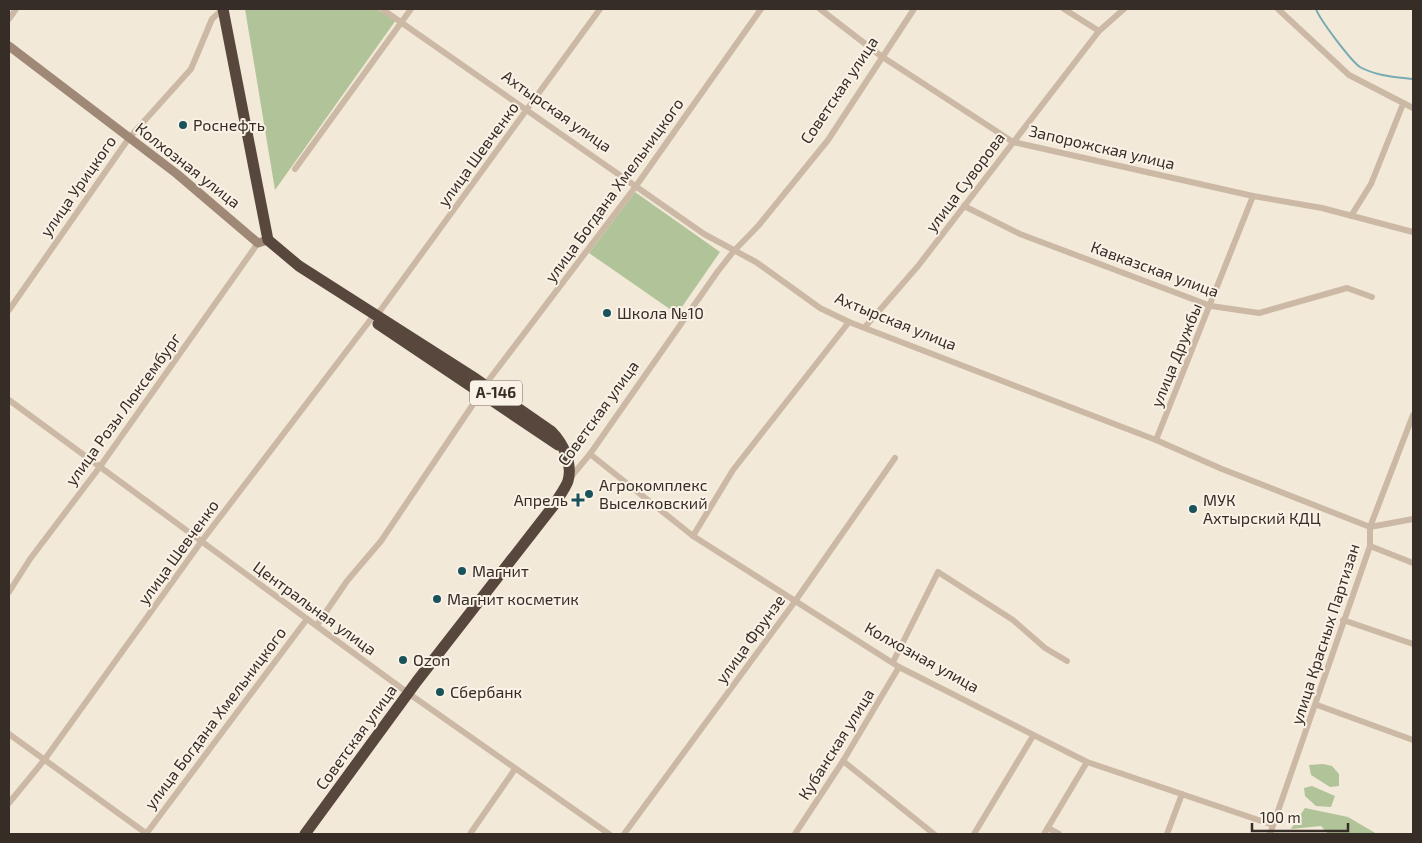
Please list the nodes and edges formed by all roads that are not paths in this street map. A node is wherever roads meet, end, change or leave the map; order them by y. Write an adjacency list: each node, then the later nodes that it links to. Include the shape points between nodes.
1 (16, 9): 12 (street)
2 (223, 9): 20 (street, улица Урицкого, via 212,19 191,69); 28 (highway)
3 (382, 9): 13 (street, Ахтырская улица)
4 (411, 9): 13 (street)
5 (600, 9): 19 (street, улица Шевченко)
6 (761, 9): 23 (street, улица Богдана Хмельницкого)
7 (820, 9): 16 (street, Запорожская улица)
8 (914, 9): 16 (street, Советская улица)
9 (1064, 9): 14 (street)
10 (1124, 9): 14 (street, улица Суворова)
11 (1278, 9): 17 (street, via 1349,75)
12 (9, 19)
13 (401, 20): 19 (street, Ахтырская улица); 22 (street)
14 (1099, 31): 21 (street, улица Суворова)
15 (9, 46): 20 (street, Колхозная улица)
16 (881, 56): 21 (street, Запорожская улица); 29 (street, Советская улица, via 828,140)
17 (1403, 104): 18 (street); 26 (street, via 1371,184)
18 (1413, 108)
19 (528, 110): 23 (street, Ахтырская улица); 33 (street, улица Шевченко)
20 (129, 138): 28 (street, Колхозная улица); 32 (street, улица Урицкого)
21 (1013, 142): 24 (street, Запорожская улица); 25 (street, улица Суворова)
22 (295, 169)
23 (636, 186): 29 (street, Ахтырская улица); 36 (street, улица Богдана Хмельницкого)
24 (1253, 196): 26 (street, Запорожская улица); 31 (street, улица Дружбы)
25 (964, 206): 31 (street, Кавказская улица, via 1020,234); 35 (street, улица Суворова)
26 (1351, 216): 27 (street, Запорожская улица)
27 (1413, 232)
28 (263, 242): 33 (highway, Колхозная улица / А-146); 42 (street, улица Розы Люксембург)
29 (734, 252): 34 (street, Ахтырская улица, via 756,262 820,308); 40 (street, Советская улица)
30 (1372, 297): 31 (street, Кавказская улица, via 1347,288 1259,313)
31 (1211, 306): 39 (street, улица Дружбы)
32 (9, 310)
33 (374, 316): 36 (highway, Колхозная улица / А-146); 47 (street, улица Шевченко)
34 (849, 322): 35 (street, Ахтырская улица); 46 (street, via 733,470)
35 (866, 327): 39 (street, Ахтырская улица)
36 (482, 389): 43 (highway, Колхозная улица / А-146, via 551,431 560,440 568,465); 54 (street, улица Богдана Хмельницкого, via 381,541)
37 (9, 400): 42 (street, Центральная улица)
38 (1413, 415): 45 (street, улица Красных Партизан)
39 (1156, 440): 45 (street, Ахтырская улица)
40 (590, 454): 43 (street, Советская улица); 46 (street, Колхозная улица)
41 (895, 458): 51 (street, улица Фрунзе)
42 (99, 468): 47 (street, Центральная улица); 50 (street, улица Розы Люксембург)
43 (568, 481): 59 (highway, Советская улица, via 554,505)
44 (1413, 519): 45 (street)
45 (1370, 527): 48 (street, улица Красных Партизан)
46 (693, 536): 51 (street, Колхозная улица)
47 (201, 542): 52 (street, Центральная улица); 64 (street, улица Шевченко)
48 (1370, 546): 49 (street); 53 (street, улица Красных Партизан)
49 (1413, 563)
50 (9, 592)
51 (796, 600): 57 (street, Колхозная улица); 76 (street, улица Фрунзе)
52 (307, 619): 54 (street, Центральная улица); 72 (street, улица Богдана Хмельницкого)
53 (1343, 620): 55 (street); 60 (street, улица Красных Партизан)
54 (317, 625): 59 (street, Центральная улица)
55 (1413, 644)
56 (1067, 661): 57 (street, via 1045,648 1013,620 938,572)
57 (893, 662): 58 (street, Колхозная улица)
58 (900, 667): 62 (street, Колхозная улица); 65 (street, Кубанская улица)
59 (408, 693): 67 (street, Центральная улица); 73 (highway, Советская улица)
60 (1317, 705): 63 (street); 70 (street, улица Красных Партизан)
61 (9, 734): 64 (street)
62 (1033, 736): 66 (street, Колхозная улица); 79 (street)
63 (1413, 740)
64 (45, 759): 69 (street, улица Шевченко); 72 (street)
65 (843, 762): 77 (street, Кубанская улица); 78 (street)
66 (1087, 762): 68 (street, Колхозная улица); 71 (street)
67 (515, 769): 74 (street); 75 (street, Центральная улица)
68 (1182, 794): 70 (street, Колхозная улица); 82 (street)
69 (9, 804)
70 (1273, 825): 83 (street, улица Красных Партизан)
71 (1048, 828): 80 (street); 81 (street)
72 (147, 834)
73 (304, 834)
74 (470, 834)
75 (609, 834)
76 (624, 834)
77 (795, 834)
78 (934, 834)
79 (974, 834)
80 (1044, 834)
81 (1059, 834)
82 (1168, 834)
83 (1270, 834)

